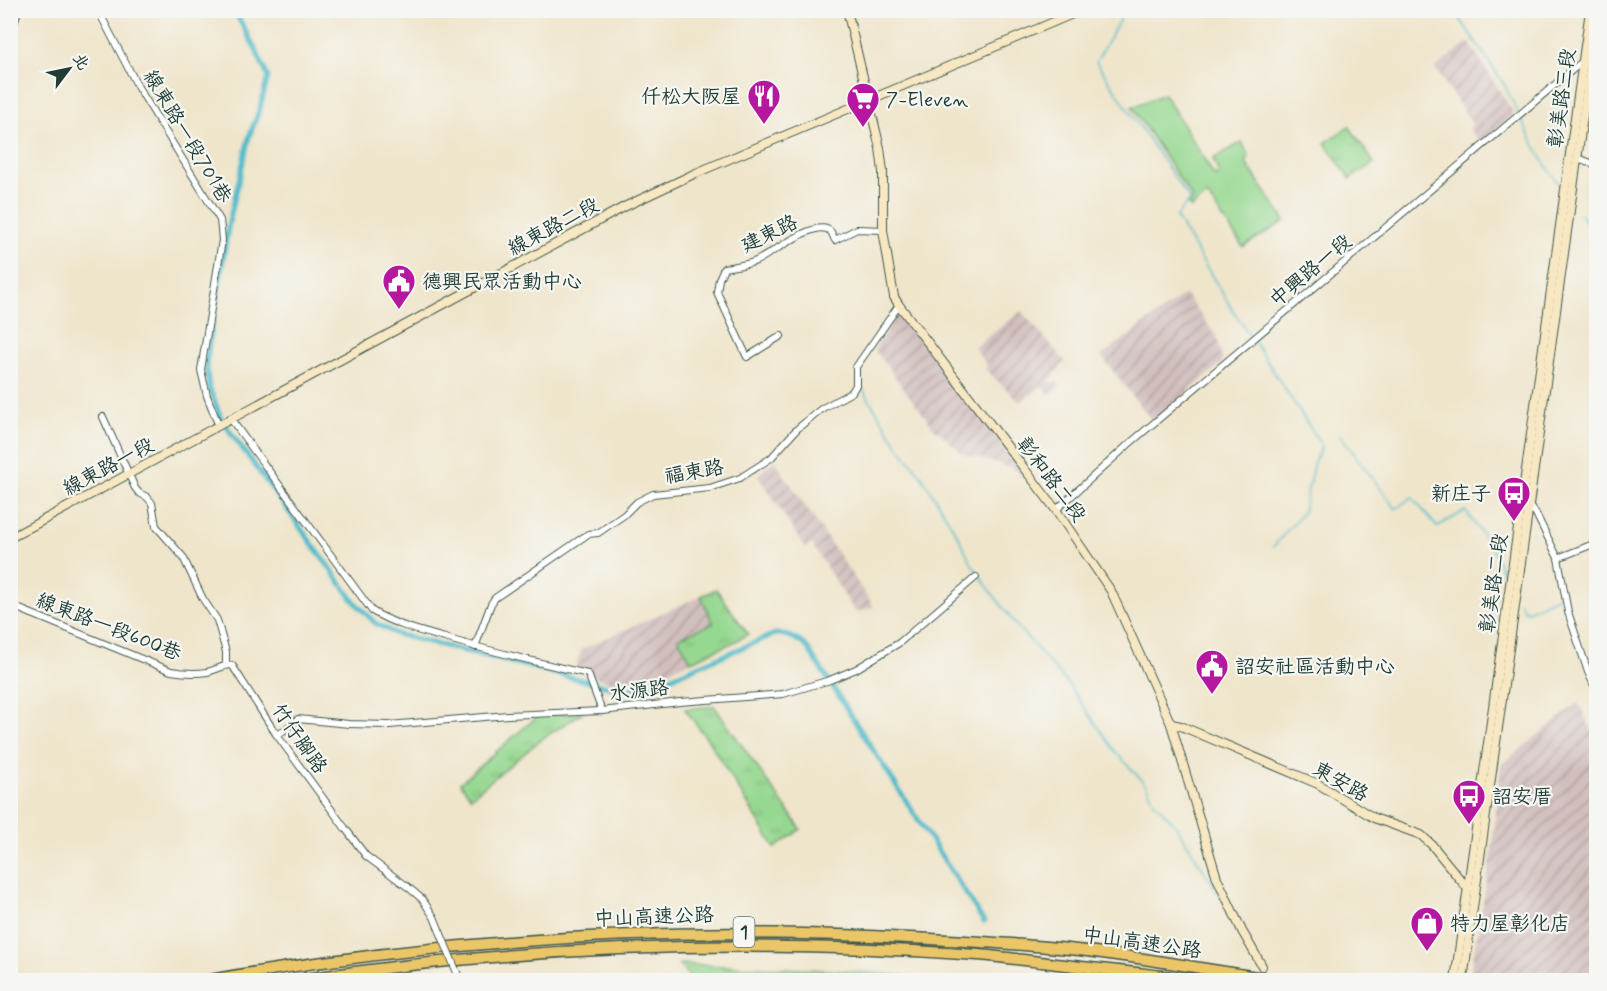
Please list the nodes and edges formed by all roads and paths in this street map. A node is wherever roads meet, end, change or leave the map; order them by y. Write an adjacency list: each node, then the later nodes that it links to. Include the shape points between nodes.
1 (17, 10): 7 (main road)
2 (98, 10): 17 (street, 線東路一段701巷, via 138,87 220,220 222,240 201,370 207,396)
3 (848, 10): 9 (main road, 彰和路二段)
4 (1082, 10): 9 (main road, 線東路二段)
5 (1590, 10): 8 (main road, 彰美路三段)
6 (1596, 23): 8 (main road, 彰美路三段)
7 (10, 33)
8 (1590, 55): 10 (main road, 彰美路三段); 12 (main road, 彰美路三段); 20 (street, 中興路一段)
9 (870, 101): 13 (main road, 彰和路二段, via 883,172); 17 (main road, 線東路二段, via 626,206)
10 (1578, 158): 11 (street); 12 (main road, 彰美路三段)
11 (1596, 165)
12 (1569, 191): 19 (main road, 彰美路二段)
13 (883, 230): 14 (main road, 彰和路二段); 15 (street, 建東路, via 857,229 835,240 826,228 814,229 757,261 724,268 717,292 747,357)
14 (898, 305): 20 (main road, 彰和路二段); 26 (street, 福東路, via 856,367 852,393 821,410 771,458 740,478 710,488 652,494 598,533 588,534 495,598)
15 (781, 336)
16 (104, 417): 18 (street)
17 (223, 422): 18 (main road, 線東路一段); 26 (street, 線東路一段701巷, via 372,611 403,626)
18 (129, 473): 21 (main road, 線東路一段); 27 (street, via 138,493 152,503 156,526 183,557 217,620)
19 (1525, 504): 23 (street, via 1535,512); 32 (main road, 彰美路二段)
20 (1056, 510): 30 (main road, 彰和路二段, via 1112,591)
21 (10, 538)
22 (1596, 543): 23 (street)
23 (1558, 558): 28 (street, via 1568,612)
24 (976, 577): 29 (street, 水源路, via 900,643 830,680 783,694)
25 (10, 605): 27 (street, 線東路一段600巷, via 171,671 208,672)
26 (474, 647): 29 (street, 線東路一段701巷, via 588,675)
27 (229, 665): 31 (street, 竹仔腳路)
28 (1596, 690)
29 (602, 711): 31 (street, 水源路, via 388,725 298,719)
30 (1171, 724): 32 (main road, 東安路, via 1318,784 1374,818 1422,836); 33 (main road, 彰和路二段, via 1217,878)
31 (276, 734): 36 (street, 竹仔腳路, bridge, via 366,856 408,886 434,916)
32 (1471, 890): 39 (main road, 彰美路二段); 40 (main road, 彰美路二段)
33 (1262, 966)
34 (210, 981): 38 (highway, 中山高速公路 / 1, via 284,967 479,943 748,932 975,941 1076,950)
35 (298, 981): 37 (highway, 中山高速公路 / 1, via 437,961 665,947 830,948 979,955)
36 (460, 981)
37 (1195, 981)
38 (1279, 981)
39 (1455, 981)
40 (1463, 981)

